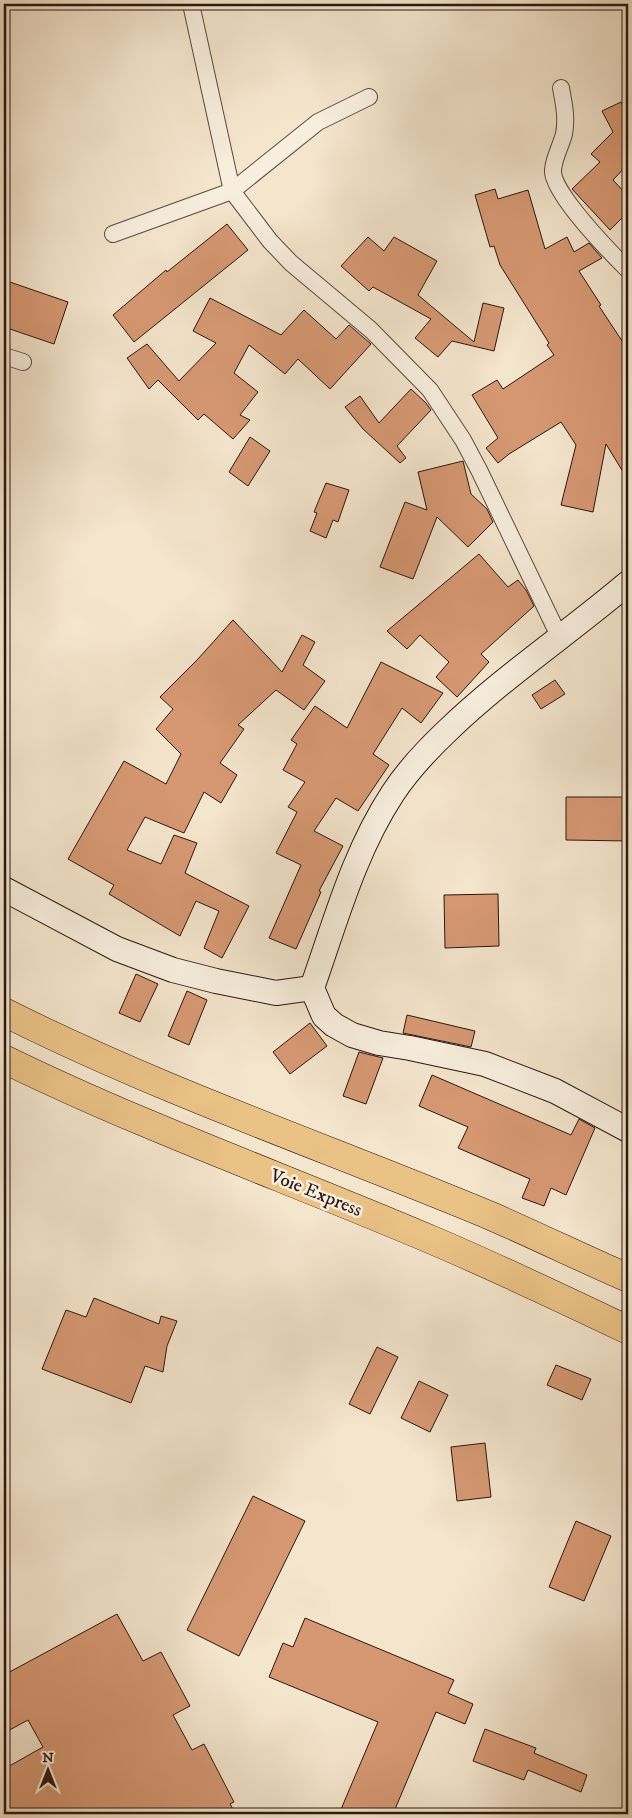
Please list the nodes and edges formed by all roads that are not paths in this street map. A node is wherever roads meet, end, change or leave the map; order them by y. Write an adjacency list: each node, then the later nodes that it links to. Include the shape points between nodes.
1 (191, 4): 4 (street)
2 (561, 88): 6 (street, via 566,117 552,173 564,198)
3 (368, 98): 4 (street, via 318,122)
4 (232, 191): 5 (street); 10 (street, via 291,264 372,330 430,390 479,470)
5 (113, 234)
6 (628, 270)
7 (4, 356): 8 (street)
8 (23, 362)
9 (628, 583): 10 (street)
10 (559, 636): 12 (street, via 464,714 419,758 393,793 377,818 359,858)
11 (4, 889): 12 (street, via 117,949 173,970 276,993)
12 (312, 988): 15 (street, via 324,1016 352,1034 379,1043 485,1064 555,1091)
13 (4, 1012): 16 (highway, via 136,1074 491,1216)
14 (4, 1059): 17 (highway, Voie Express, via 132,1118 433,1240)
15 (628, 1130)
16 (628, 1278)
17 (628, 1330)

